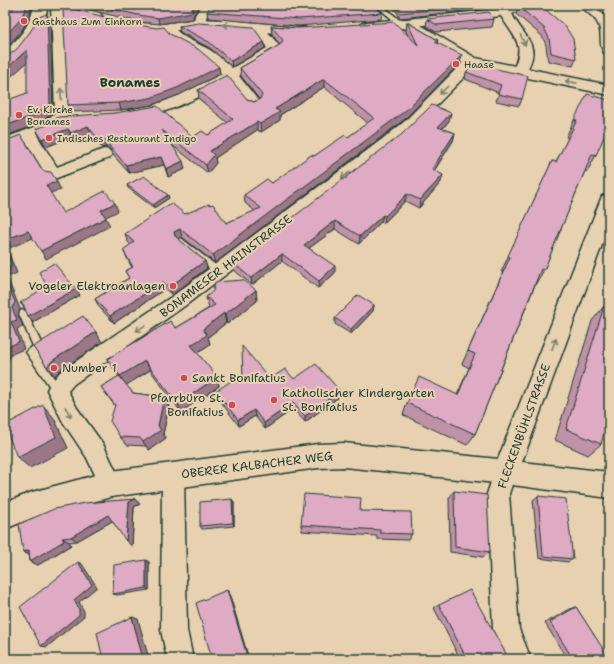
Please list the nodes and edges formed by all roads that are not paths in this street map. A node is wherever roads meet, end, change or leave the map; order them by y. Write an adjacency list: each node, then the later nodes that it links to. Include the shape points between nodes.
1 (208, 5): 8 (street, via 201,15)
2 (378, 5): 9 (lane)
3 (586, 5): 15 (street, via 603,20)
4 (510, 8): 9 (street); 18 (street, one-way to 18, via 507,19 526,44)
5 (42, 9): 6 (street, via 46,16); 16 (street, via 30,33)
6 (59, 9): 7 (street); 24 (street, one-way to 6, via 62,113)
7 (110, 20)
8 (200, 23): 11 (street); 12 (street, one-way to 8)
9 (403, 23): 13 (street); 17 (street)
10 (125, 24): 11 (street, via 149,29)
11 (168, 28): 19 (street, via 171,35 214,58)
12 (258, 28): 14 (street); 19 (street, via 275,49)
13 (354, 28)
14 (317, 30)
15 (609, 50)
16 (5, 60)
17 (472, 62): 18 (street); 30 (street, BONAMESER HAINSTRASSE, one-way to 30, via 394,138)
18 (519, 72): 20 (street, one-way to 18)
19 (232, 74): 21 (street); 22 (street, via 167,105)
20 (609, 90)
21 (254, 104)
22 (123, 115)
23 (77, 118): 24 (street)
24 (59, 119): 25 (street)
25 (29, 134): 26 (street); 27 (street, via 54,174)
26 (5, 144)
27 (104, 154)
28 (609, 201): 33 (street, FLECKENBÜHLSTRASSE, one-way to 28)
29 (181, 241): 30 (lane)
30 (219, 272): 32 (street, BONAMESER HAINSTRASSE, one-way to 32, via 67,378)
31 (23, 314): 32 (lane, via 38,347 32,352)
32 (56, 390): 35 (street, one-way to 35, via 95,451)
33 (505, 472): 34 (street, OBERER KALBACHER WEG, via 344,455 318,456); 36 (street, OBERER KALBACHER WEG); 39 (street, FLECKENBÜHLSTRASSE, via 498,494 506,629)
34 (174, 476): 35 (street, OBERER KALBACHER WEG); 38 (street, via 174,630)
35 (111, 484): 37 (street, OBERER KALBACHER WEG, via 32,505)
36 (609, 484)
37 (5, 516)
38 (180, 659)
39 (518, 659)

